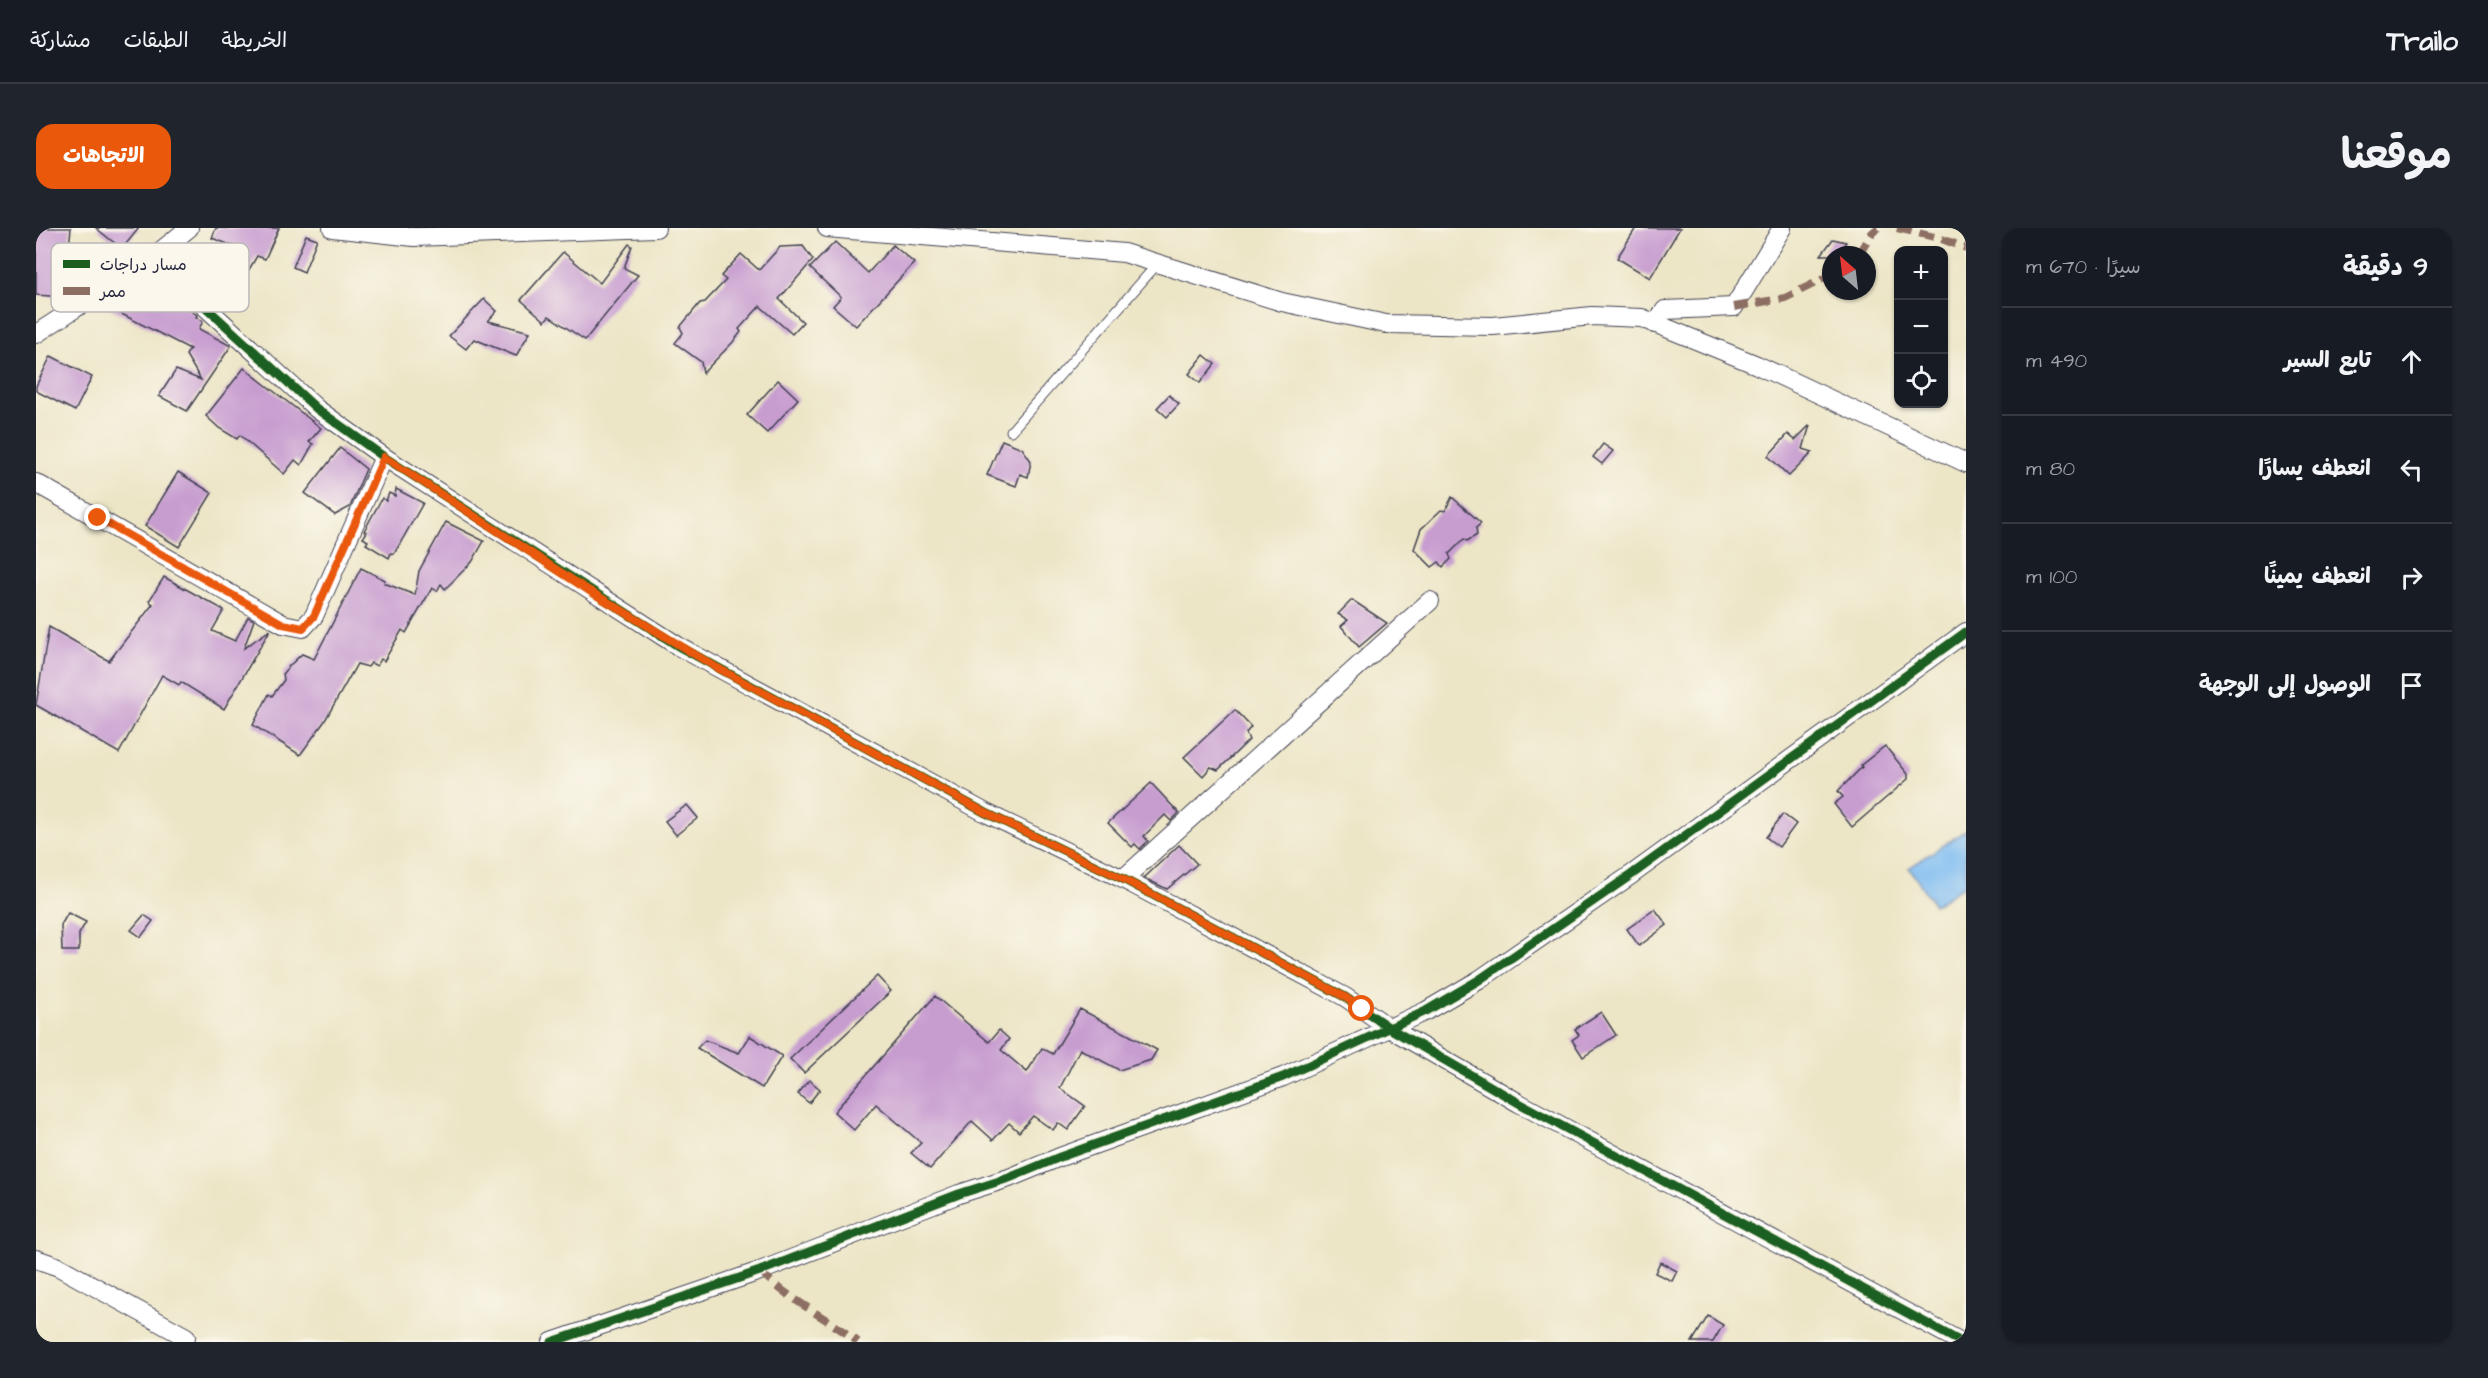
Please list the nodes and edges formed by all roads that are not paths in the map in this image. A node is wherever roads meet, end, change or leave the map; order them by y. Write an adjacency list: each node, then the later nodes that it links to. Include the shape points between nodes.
1 (189, 228): 7 (street)
2 (332, 228): 3 (street, via 414,237)
3 (656, 228)
4 (827, 228): 6 (street)
5 (1782, 228): 11 (street, via 1734,307 1665,310)
6 (937, 232): 8 (street, via 1124,253)
7 (170, 243)
8 (1159, 262): 11 (street, via 1282,302 1386,324 1493,326 1622,316); 13 (lane)
9 (70, 312): 12 (street)
10 (211, 312): 14 (street, via 317,409)
11 (1655, 324): 15 (street, via 1757,365)
12 (36, 334)
13 (1011, 431)
14 (384, 457): 16 (street, via 314,616 303,628 283,624); 19 (street, via 678,646 986,813)
15 (1966, 463)
16 (36, 483)
17 (1430, 601): 19 (street)
18 (1966, 632): 20 (street, via 1479,980)
19 (1123, 879): 20 (street, via 1345,997)
20 (1391, 1029): 23 (street, via 1283,1077 760,1271); 24 (street, via 1570,1131)
21 (36, 1259): 22 (street, via 59,1267)
22 (186, 1337)
23 (552, 1342)
24 (1961, 1342)

